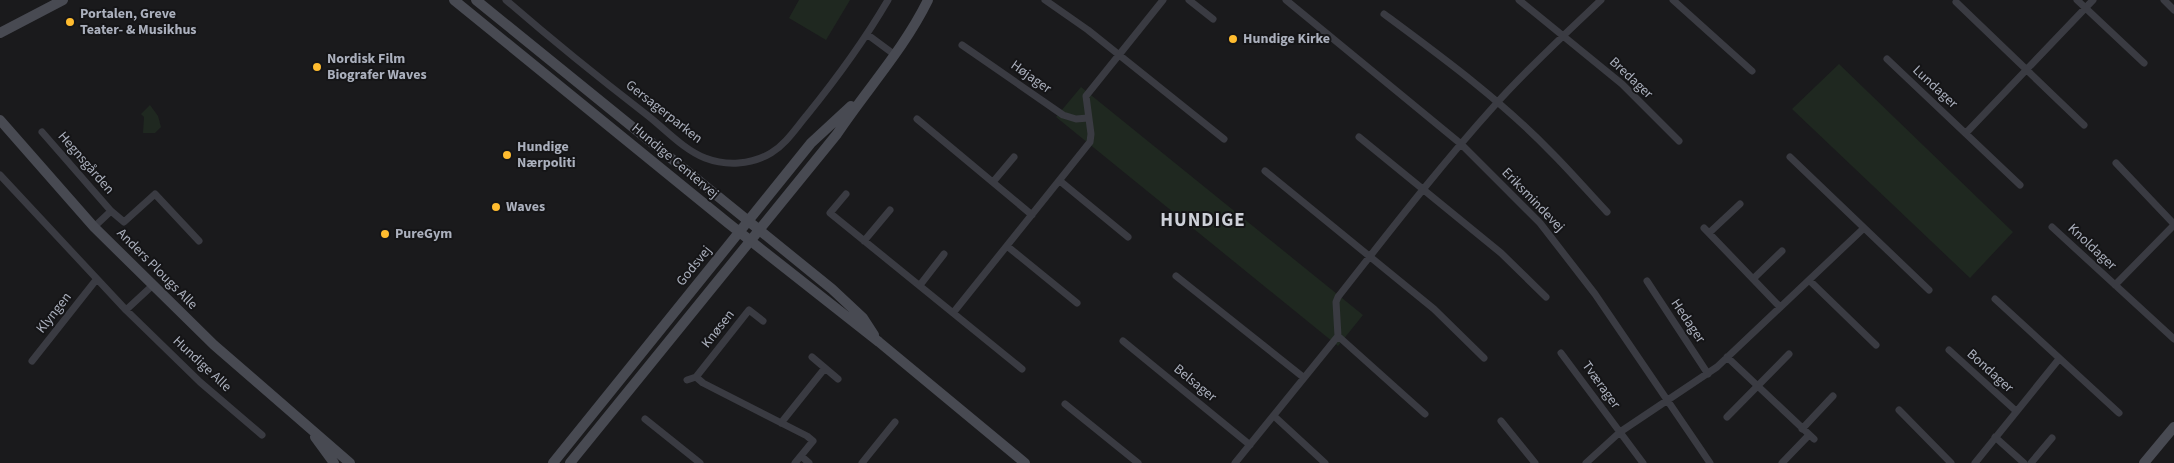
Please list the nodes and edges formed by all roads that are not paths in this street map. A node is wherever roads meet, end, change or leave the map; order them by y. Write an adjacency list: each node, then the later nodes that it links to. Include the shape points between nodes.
1 (63, 0): 22 (street)
2 (454, 0): 65 (street, Hundige Centervej)
3 (476, 0): 59 (street, Hundige Centervej)
4 (506, 0): 23 (street, Gersagerparken, via 693,151 730,164 771,154 784,143)
5 (888, 0): 23 (street, Gersagerparken)
6 (928, 0): 27 (street, Godsvej)
7 (1045, 0): 26 (street)
8 (1162, 0): 26 (street)
9 (1189, 0): 21 (street)
10 (1286, 0): 43 (street, Eriksmindevej)
11 (1519, 0): 24 (street, Bredager)
12 (1601, 0): 24 (street)
13 (1673, 0): 31 (street)
14 (2077, 0): 18 (street)
15 (2092, 0): 18 (street)
16 (2164, 0): 19 (street)
17 (1959, 2): 30 (street)
18 (2086, 8): 29 (street); 30 (street)
19 (2174, 10)
20 (1384, 14): 33 (street, via 1447,60)
21 (1212, 19)
22 (0, 33)
23 (868, 35): 27 (street)
24 (1564, 35): 33 (street); 42 (street, Bredager, via 1622,84)
25 (962, 45): 34 (street, Højager, via 1063,115)
26 (1119, 54): 34 (street, via 1086,96); 41 (street)
27 (895, 55): 32 (street, Godsvej)
28 (1887, 59): 39 (street, Lundager)
29 (2144, 63)
30 (2026, 70): 37 (street); 39 (street)
31 (1752, 71)
32 (864, 94): 59 (street, Godsvej, via 811,142); 64 (street, Godsvej, via 837,134)
33 (1496, 103): 43 (street); 57 (street, via 1551,152)
34 (1088, 118): 49 (street, via 1090,142)
35 (0, 120): 61 (street, Anders Plougs Alle)
36 (917, 120): 50 (street)
37 (2084, 125)
38 (42, 132): 56 (street, Hegnsgården)
39 (1966, 133): 51 (street, Lundager)
40 (1359, 137): 52 (street)
41 (1224, 139)
42 (1679, 141)
43 (1461, 144): 52 (street); 112 (street, Eriksmindevej, via 1540,223 1567,255)
44 (1014, 157): 50 (street)
45 (1790, 157): 63 (street)
46 (2116, 163): 60 (street, Knoldager)
47 (1265, 171): 73 (street)
48 (0, 175): 76 (street, Hundige Alle)
49 (1060, 181): 58 (street); 66 (street)
50 (993, 182): 58 (street)
51 (2020, 185)
52 (1425, 190): 73 (street); 83 (street, via 1501,253)
53 (846, 194): 69 (street, via 830,213)
54 (1740, 204): 75 (street, via 1707,231)
55 (890, 210): 69 (street)
56 (111, 211): 61 (street, Hegnsgården); 68 (street, Hegnsgården, via 124,222 155,194)
57 (1607, 212)
58 (1032, 215): 70 (street)
59 (747, 221): 64 (street, Hundige Centervej); 65 (street, Godsvej)
60 (2174, 224): 81 (street, Knoldager)
61 (94, 227): 79 (street, Anders Plougs Alle)
62 (2052, 227): 81 (street, Knoldager)
63 (1864, 228): 77 (street); 82 (street)
64 (759, 230): 67 (street, Godsvej); 92 (street, Hundige Centervej, via 851,306)
65 (739, 232): 67 (street, Hundige Centervej); 135 (street, Godsvej)
66 (1128, 237)
67 (750, 240): 92 (street, Hundige Centervej); 136 (street, Godsvej)
68 (199, 241)
69 (864, 241): 80 (street)
70 (1007, 246): 85 (street); 88 (street)
71 (1782, 251): 75 (street)
72 (944, 254): 80 (street)
73 (1370, 258): 90 (street, via 1338,297); 100 (street, via 1434,310)
74 (1176, 276): 107 (street)
75 (1753, 279): 86 (street)
76 (96, 280): 87 (street, Hundige Alle); 102 (street, Klyngen)
77 (1809, 280): 86 (street); 94 (street)
78 (1647, 281): 105 (street, Hedager)
79 (152, 284): 87 (street); 124 (street, Anders Plougs Alle, via 214,345)
80 (920, 285): 88 (street)
81 (2115, 285): 91 (street, Knoldager)
82 (1929, 290)
83 (1546, 297)
84 (1995, 299): 101 (street)
85 (1077, 303)
86 (1780, 307): 98 (street)
87 (126, 310): 128 (street, Hundige Alle, via 200,382)
88 (953, 313): 104 (street)
89 (763, 321): 106 (street, Knøsen, via 748,310)
90 (1338, 336): 107 (street); 117 (street)
91 (2174, 339)
92 (879, 342): 141 (street, Hundige Centervej)
93 (1123, 342): 131 (street, Belsager)
94 (1876, 345)
95 (1948, 350): 115 (street, Bondager)
96 (1561, 353): 127 (street, Tværager)
97 (1789, 354): 110 (street)
98 (1727, 357): 105 (street); 110 (street)
99 (812, 358): 103 (street)
100 (1484, 358)
101 (2059, 359): 115 (street, Bondager); 116 (street)
102 (32, 361)
103 (825, 368): 108 (street); 123 (street)
104 (1022, 369)
105 (1708, 374): 112 (street)
106 (696, 377): 109 (street); 123 (street)
107 (1304, 377): 118 (street)
108 (838, 379)
109 (688, 380)
110 (1758, 386): 119 (street); 126 (street)
111 (1833, 396): 126 (street)
112 (1668, 400): 127 (street); 148 (street, Eriksmindevej)
113 (1065, 404): 142 (street)
114 (1899, 410): 150 (street)
115 (2016, 411): 129 (street, Bondager)
116 (2119, 413)
117 (1425, 414)
118 (1274, 416): 131 (street); 144 (street)
119 (1727, 417)
120 (645, 419): 137 (street)
121 (1500, 421): 145 (street)
122 (895, 422): 140 (street)
123 (781, 423): 132 (street, via 813,441)
124 (307, 426): 133 (street, Anders Plougs Alle); 134 (street, Anders Plougs Alle)
125 (2174, 427): 154 (street)
126 (1802, 429): 149 (street, via 1811,437)
127 (1620, 432): 146 (street); 147 (street, Tværager)
128 (262, 435)
129 (1995, 437): 151 (street, Bondager); 152 (street)
130 (2052, 438): 153 (street)
131 (1250, 445): 143 (street)
132 (801, 456): 138 (street); 139 (street)
133 (334, 463)
134 (350, 463)
135 (553, 463)
136 (570, 463)
137 (700, 463)
138 (796, 463)
139 (809, 463)
140 (862, 463)
141 (1025, 463)
142 (1138, 463)
143 (1236, 463)
144 (1325, 463)
145 (1535, 463)
146 (1586, 463)
147 (1643, 463)
148 (1710, 463)
149 (1782, 463)
150 (1951, 463)
151 (1975, 463)
152 (2024, 463)
153 (2031, 463)
154 (2144, 463)

